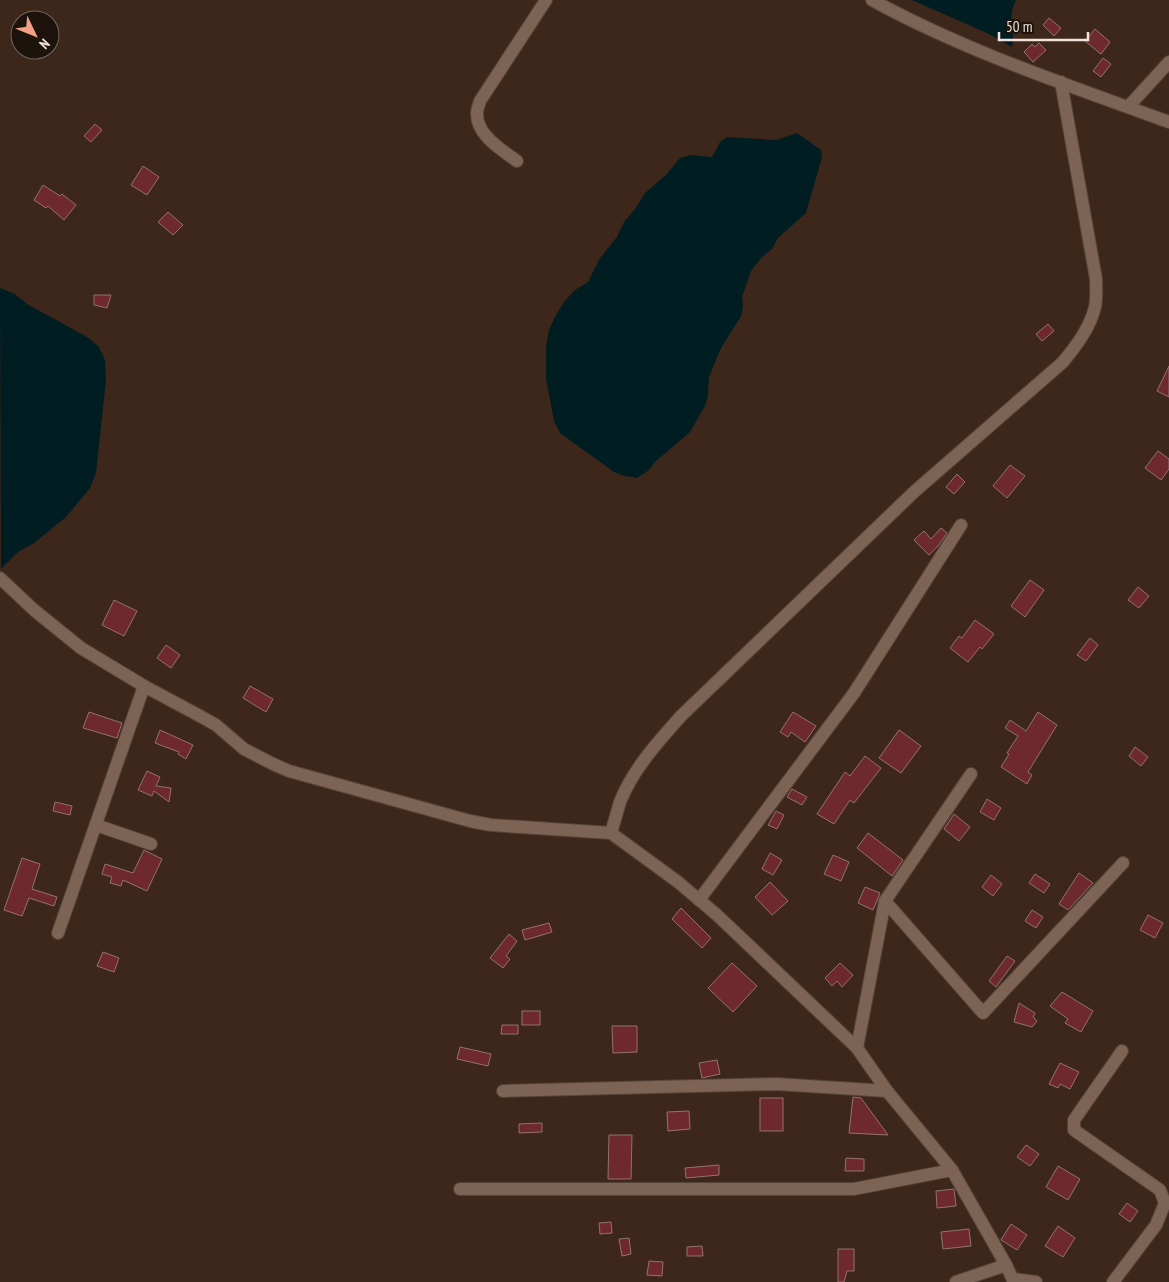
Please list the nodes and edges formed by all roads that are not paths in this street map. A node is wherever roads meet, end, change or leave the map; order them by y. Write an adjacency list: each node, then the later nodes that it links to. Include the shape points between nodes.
1 (546, 0): 7 (street, via 480,101 477,114 480,127 487,136)
2 (872, 0): 4 (street, via 991,57)
3 (1169, 62): 5 (street)
4 (1061, 82): 5 (street); 13 (street, via 1096,279 1095,306 1078,344 1063,362 914,492 681,716 632,778)
5 (1128, 108): 6 (street)
6 (1169, 122)
7 (517, 161)
8 (961, 525): 16 (street, via 854,693)
9 (0, 578): 10 (street, via 81,648)
10 (144, 686): 12 (street); 13 (street, via 200,716 244,749 289,771 491,825)
11 (971, 774): 17 (street)
12 (96, 825): 14 (street); 18 (street)
13 (611, 832): 16 (street)
14 (151, 844)
15 (1122, 863): 17 (street, via 983,1014)
16 (699, 900): 19 (street)
17 (885, 901): 19 (street)
18 (58, 933)
19 (857, 1048): 22 (street)
20 (1122, 1051): 29 (street, via 1074,1120 1074,1130 1160,1190 1165,1203 1156,1225)
21 (504, 1091): 22 (street, via 776,1084)
22 (887, 1091): 23 (street)
23 (952, 1170): 24 (street, via 854,1189); 25 (street)
24 (460, 1189)
25 (1006, 1265): 26 (street); 27 (street)
26 (1013, 1280): 28 (street)
27 (956, 1282)
28 (1036, 1282)
29 (1113, 1282)

